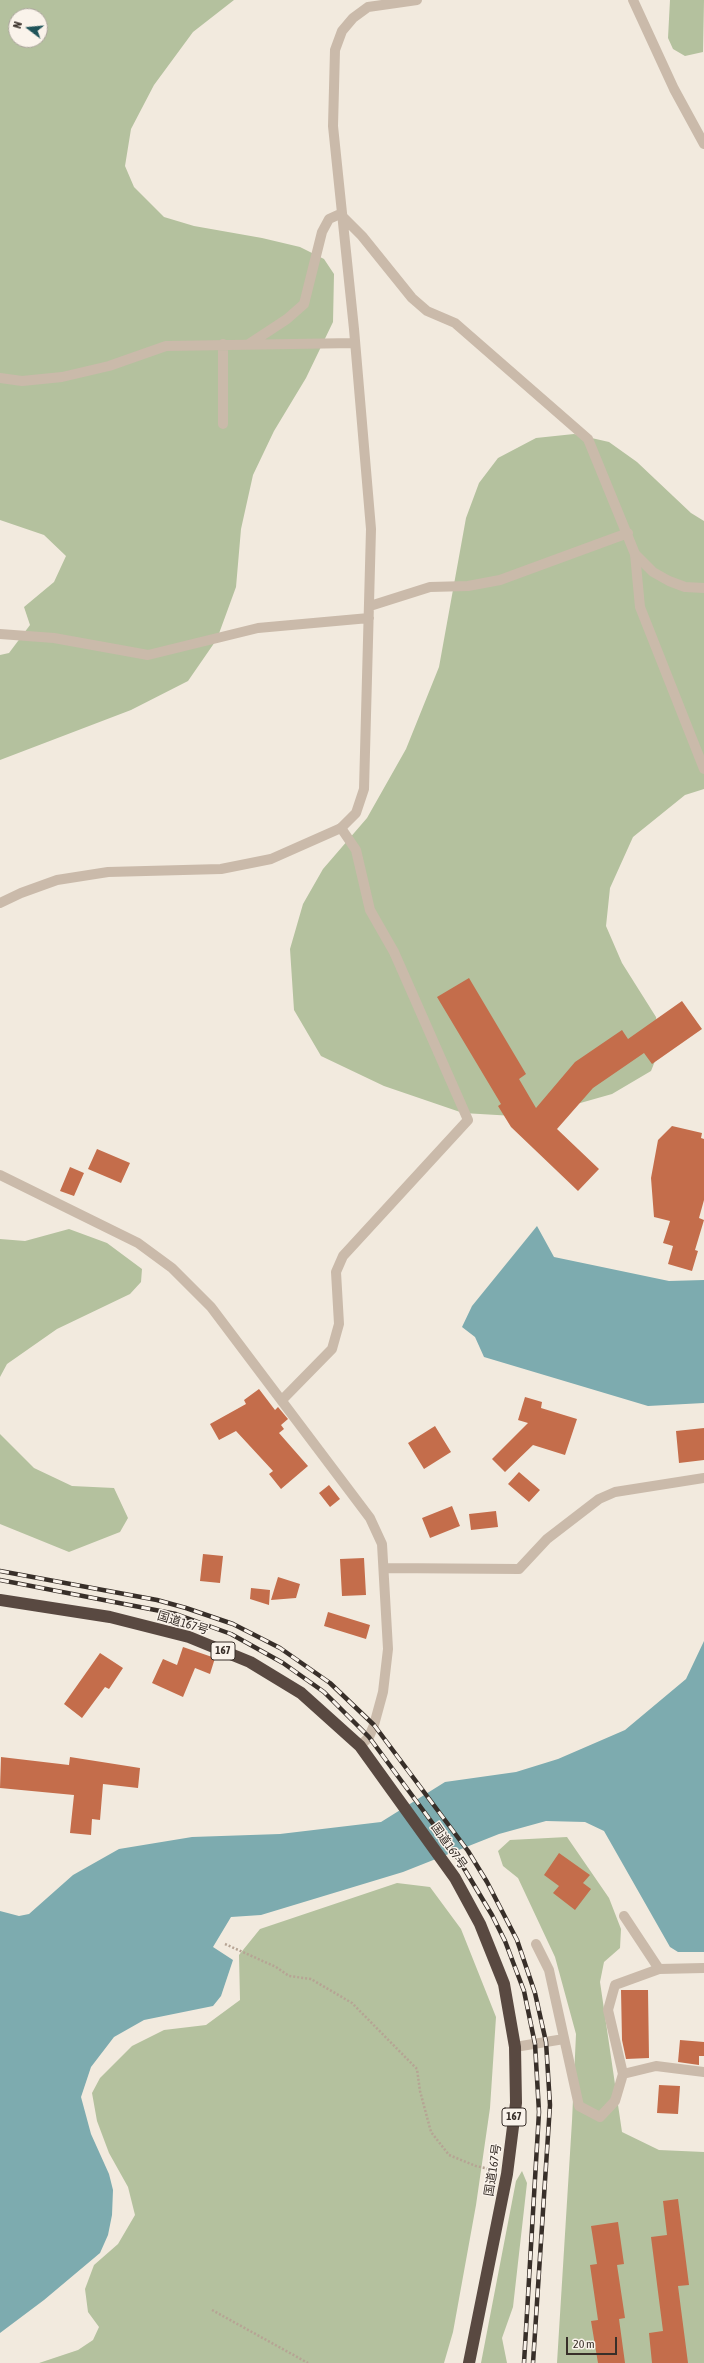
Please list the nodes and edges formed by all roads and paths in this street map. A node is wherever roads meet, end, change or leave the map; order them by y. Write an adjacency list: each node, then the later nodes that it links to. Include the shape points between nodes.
1 (360, 0): 4 (street)
2 (417, 0): 4 (street)
3 (633, 0): 5 (street, via 674,89)
4 (368, 7): 6 (street, via 353,18 342,32 335,50 333,126)
5 (703, 142)
6 (340, 214): 7 (street); 9 (street, via 330,219 322,232 304,304 287,319); 12 (street, via 362,236 412,298 427,311 455,323 579,429 588,439)
7 (355, 343): 9 (street); 15 (street, via 371,529)
8 (223, 344): 9 (street); 10 (street, via 166,346 109,366 62,377 22,381); 11 (street)
9 (248, 344)
10 (0, 378)
11 (223, 424)
12 (628, 533): 13 (street); 15 (street, via 500,580 468,586 430,587)
13 (635, 554): 14 (street, via 653,572 669,582 685,587); 18 (street, via 640,607)
14 (704, 588)
15 (370, 606): 16 (street)
16 (369, 618): 17 (street, via 258,628 148,655 54,638); 19 (street, via 364,789 356,813)
17 (0, 634)
18 (704, 769)
19 (341, 828): 20 (street, via 271,859 221,869 101,873 57,880 21,892); 22 (street, via 356,850 370,910 394,952 468,1120 343,1256 336,1272 339,1324 332,1349)
20 (0, 903)
21 (0, 1175): 22 (street, via 138,1242 172,1268 211,1307)
22 (282, 1400): 24 (street, via 370,1518 382,1544)
23 (704, 1478): 24 (street, via 615,1492 599,1499 547,1539 518,1569)
24 (384, 1568): 26 (street, via 388,1649 382,1692 369,1737)
25 (0, 1600): 26 (highway, 国道167号 / 167, via 110,1617 189,1636 250,1662 301,1693)
26 (360, 1746): 33 (highway, 国道167号 / 167, via 455,1878 480,1924 504,1984)
27 (624, 1916): 31 (street)
28 (225, 1944): 36 (path, via 276,1966 289,1976 311,1979 352,2004 417,2069 420,2092 431,2132 449,2155 476,2166)
29 (536, 1944): 32 (street, via 548,1970)
30 (704, 1968): 31 (street)
31 (659, 1969): 35 (street, via 615,1985 608,2010)
32 (564, 2039): 33 (street); 35 (street, via 579,2106 600,2117 615,2101)
33 (515, 2048): 36 (highway, 国道167号 / 167, via 516,2103)
34 (704, 2072): 35 (street, via 656,2066)
35 (623, 2074)
36 (507, 2174): 39 (highway, 国道167号 / 167)
37 (212, 2310): 38 (path)
38 (308, 2363)
39 (469, 2363)

